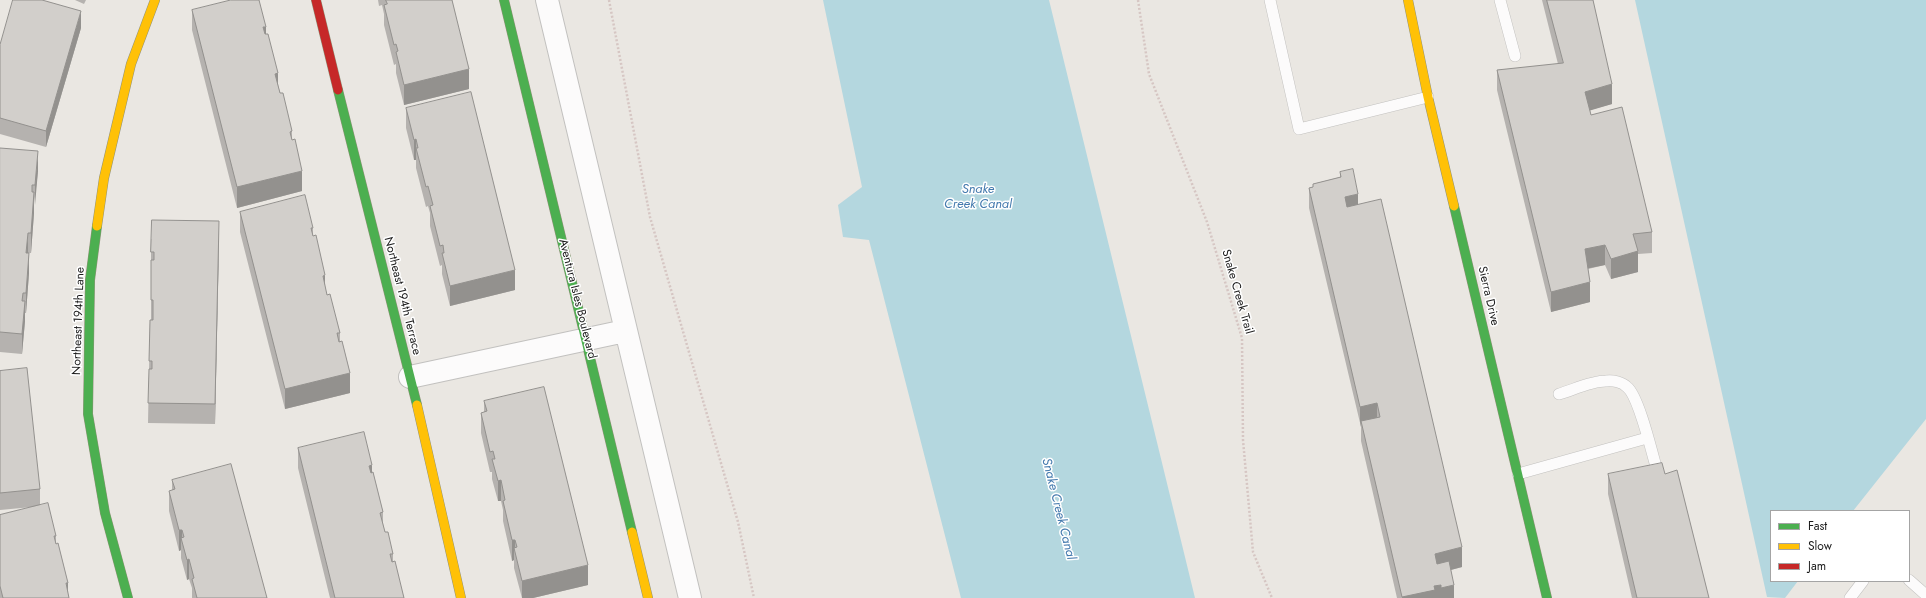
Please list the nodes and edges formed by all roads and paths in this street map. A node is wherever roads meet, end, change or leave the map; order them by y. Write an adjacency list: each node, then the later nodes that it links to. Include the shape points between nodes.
1 (155, 0): 22 (street, Northeast 194th Lane, via 131,64 104,178 90,280 88,414 105,513)
2 (316, 0): 14 (street, Northeast 194th Terrace)
3 (504, 0): 13 (street, Aventura Isles Boulevard)
4 (547, 0): 12 (street)
5 (609, 0): 26 (path, via 650,217 738,522)
6 (1138, 0): 27 (path, Snake Creek Trail, via 1149,74 1207,222 1242,338 1243,440 1253,552)
7 (1270, 0): 11 (lane, via 1299,129)
8 (1408, 0): 11 (street, Sierra Drive)
9 (1500, 0): 10 (lane)
10 (1515, 56)
11 (1428, 97): 17 (street, Sierra Drive)
12 (625, 331): 13 (street); 25 (street)
13 (586, 340): 14 (street); 24 (street, Aventura Isles Boulevard)
14 (410, 377): 23 (street, Northeast 194th Terrace)
15 (1558, 394): 16 (lane, via 1602,381 1616,382 1627,387 1640,412)
16 (1647, 438): 17 (lane); 18 (lane)
17 (1518, 474): 28 (street, Sierra Drive)
18 (1658, 474)
19 (1910, 581): 21 (lane)
20 (1862, 582): 29 (lane)
21 (1926, 595)
22 (128, 598)
23 (462, 598)
24 (648, 598)
25 (690, 598)
26 (754, 598)
27 (1272, 598)
28 (1547, 598)
29 (1850, 598)

